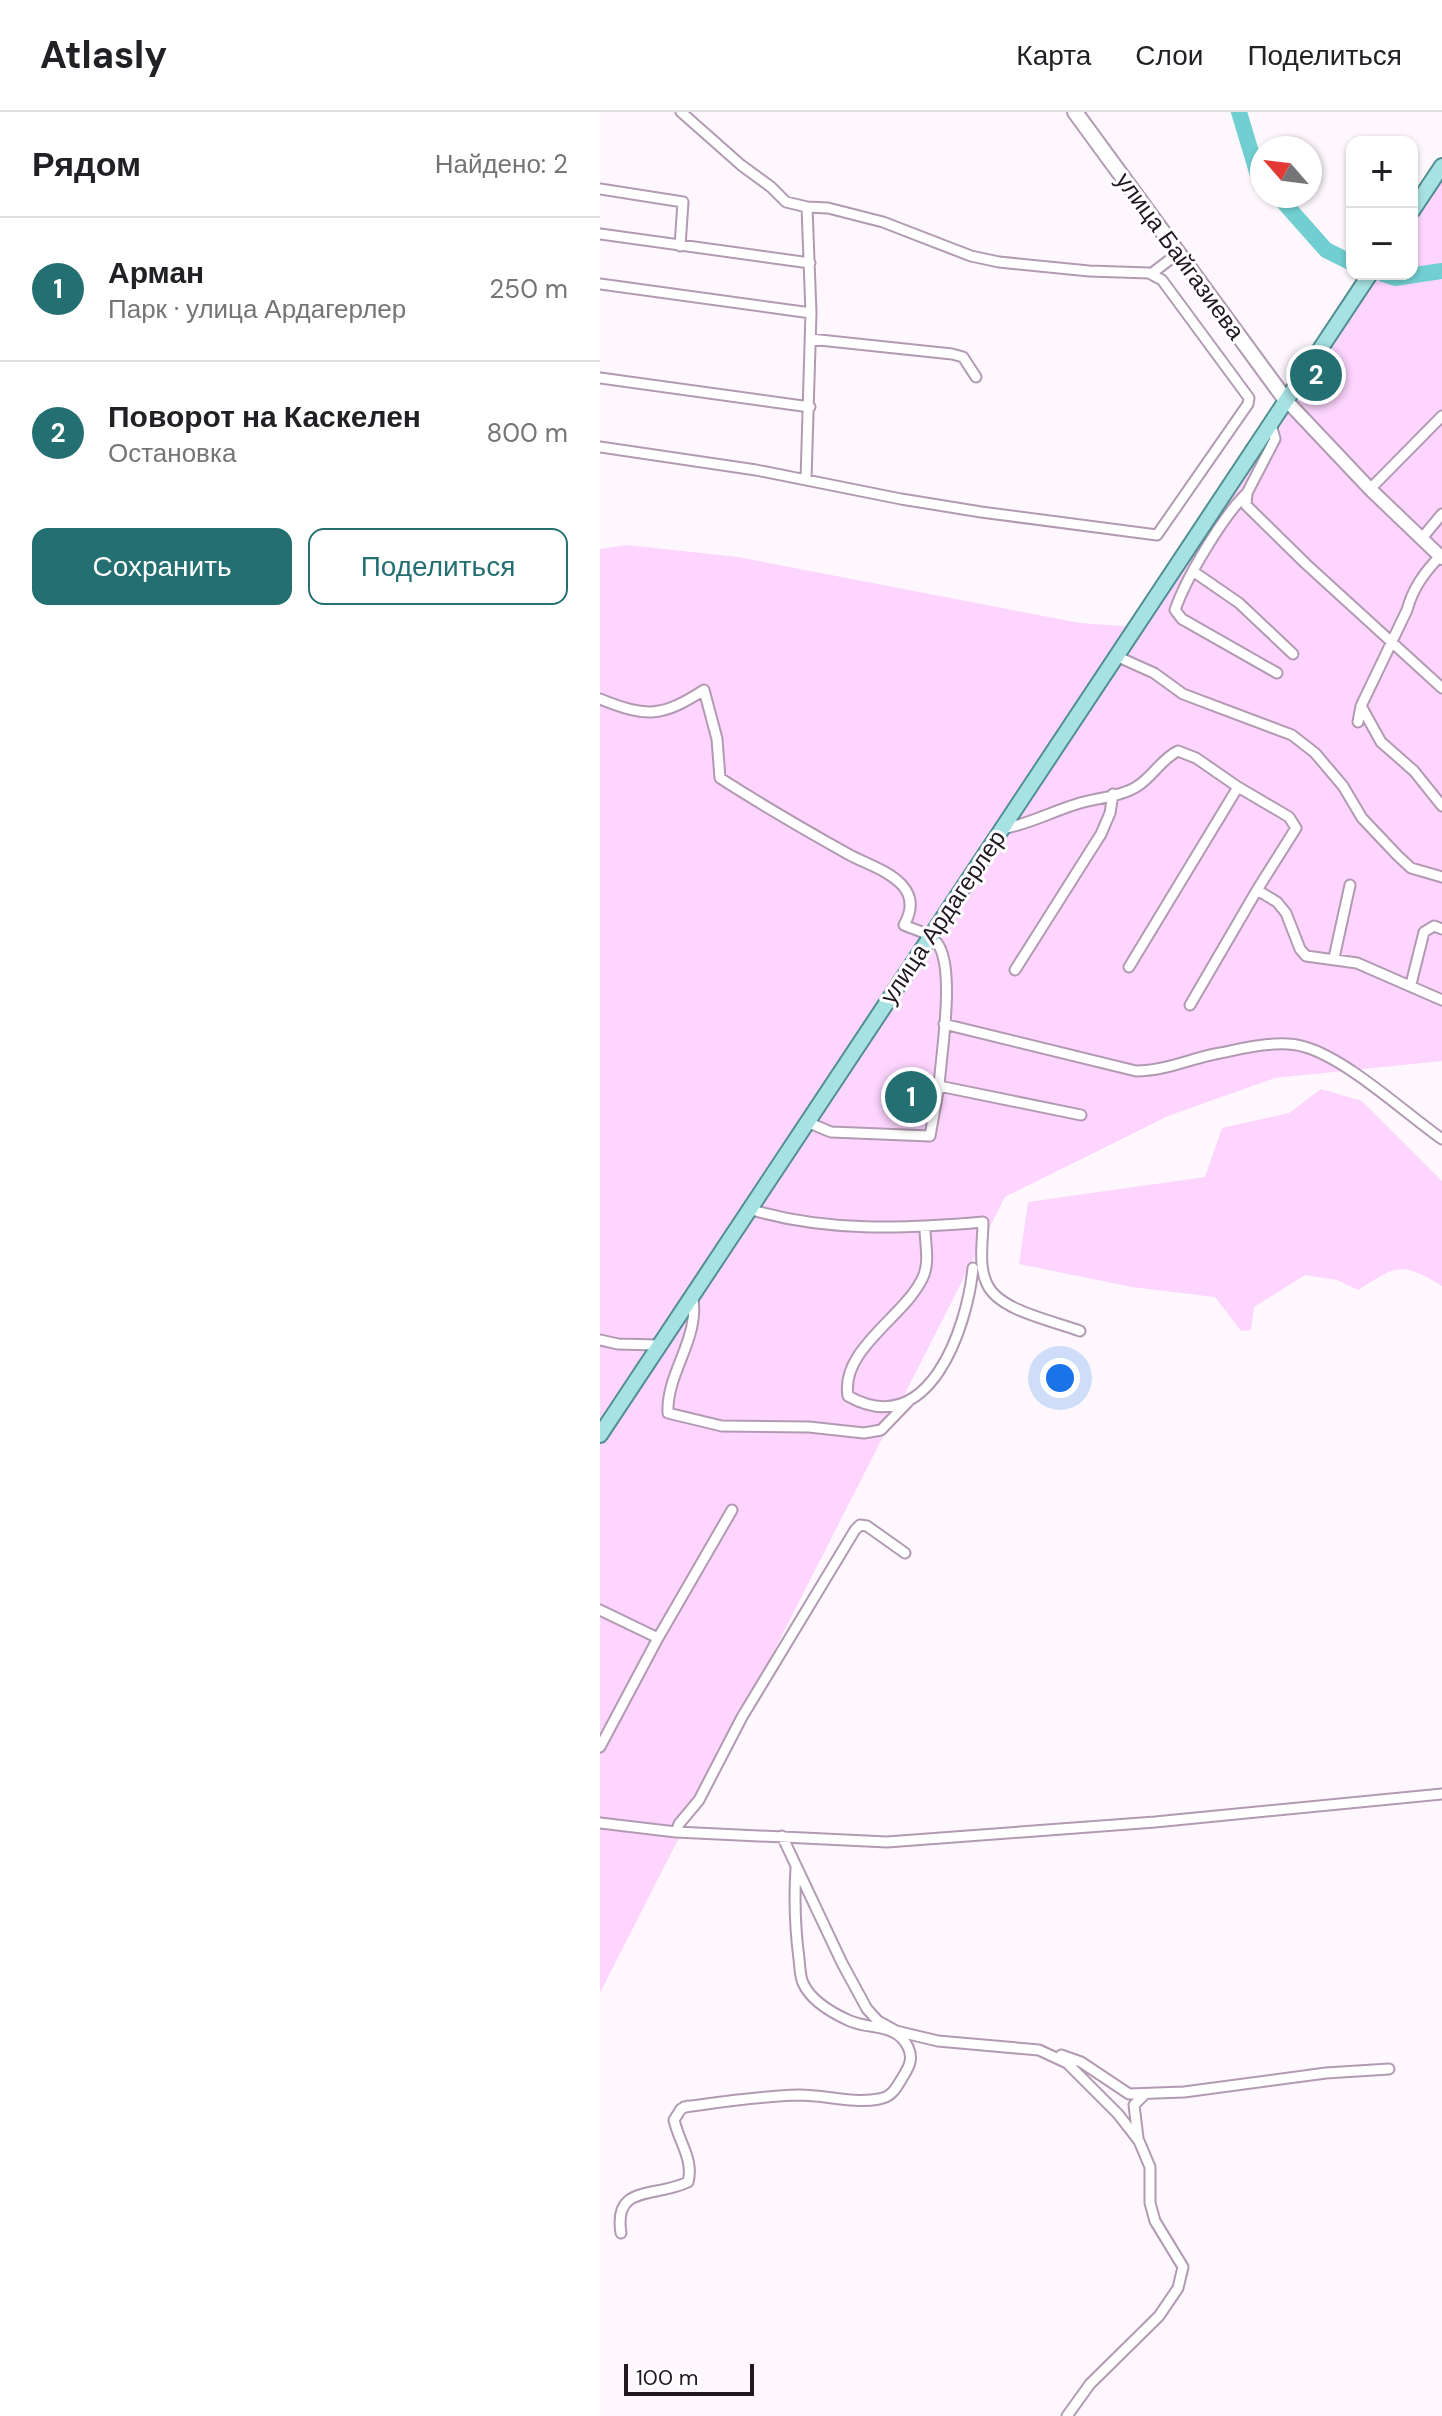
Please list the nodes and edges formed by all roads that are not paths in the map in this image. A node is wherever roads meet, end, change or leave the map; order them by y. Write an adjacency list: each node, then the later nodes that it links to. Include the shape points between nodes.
1 (681, 112): 5 (street, via 786,202)
2 (1075, 112): 9 (main road, улица Байгазиева)
3 (1442, 166): 6 (main road)
4 (600, 189): 8 (street, via 683,202)
5 (807, 207): 10 (street); 11 (street, via 883,222 999,262)
6 (1414, 208)
7 (600, 234): 8 (street)
8 (680, 246): 10 (street)
9 (1177, 254): 11 (street); 18 (main road, улица Байгазиева)
10 (810, 263): 14 (street)
11 (1151, 274): 23 (street, via 1162,280 1249,398 1157,535 981,512)
12 (1366, 280): 18 (main road, улица Ардагерлер)
13 (600, 284): 14 (street)
14 (811, 313): 15 (street)
15 (810, 339): 16 (street, via 952,354 963,357); 19 (street)
16 (976, 377)
17 (600, 378): 19 (street)
18 (1285, 399): 21 (main road, улица Ардагерлер); 24 (street)
19 (810, 407): 23 (street)
20 (1442, 416): 24 (street)
21 (1270, 421): 25 (street, via 1275,439); 32 (main road, улица Ардагерлер)
22 (600, 447): 23 (street)
23 (806, 480)
24 (1370, 489): 27 (street)
25 (1247, 493): 29 (street); 30 (street, via 1246,505 1272,533)
26 (1442, 514): 27 (street)
27 (1422, 538): 28 (street)
28 (1441, 557): 30 (street, via 1412,593)
29 (1194, 572): 31 (street, via 1239,603); 33 (street, via 1175,610 1182,619)
30 (1392, 641): 34 (street); 36 (street)
31 (1293, 654)
32 (1116, 656): 41 (main road, улица Ардагерлер); 42 (street, via 1183,694 1292,735 1315,753 1362,818 1398,856 1411,868)
33 (1277, 673)
34 (1442, 688)
35 (600, 699): 46 (street, via 662,712 704,690 717,739 720,778 893,877 909,896 910,916 904,925)
36 (1361, 706): 37 (street); 40 (street, via 1381,742)
37 (1358, 722)
38 (1238, 787): 39 (street, via 1178,751 1140,785); 44 (street, via 1289,817 1296,828); 48 (street)
39 (1113, 794): 41 (street); 49 (street, via 1101,834)
40 (1442, 806)
41 (1001, 829): 46 (main road, улица Ардагерлер)
42 (1442, 877)
43 (1350, 885): 47 (street)
44 (1257, 890): 47 (street, via 1286,913 1306,956); 52 (street)
45 (1442, 929): 50 (street, via 1434,926 1424,932)
46 (930, 936): 53 (street, via 945,961); 56 (main road, улица Ардагерлер)
47 (1334, 958): 50 (street)
48 (1129, 967)
49 (1015, 970)
50 (1411, 984): 51 (street)
51 (1442, 1000)
52 (1190, 1005)
53 (944, 1024): 54 (street); 57 (street, via 1136,1071 1167,1069 1216,1053 1273,1045 1307,1047 1351,1072)
54 (939, 1086): 55 (street); 56 (street, via 930,1136 831,1132)
55 (1081, 1115)
56 (807, 1122): 58 (main road, улица Ардагерлер)
57 (1442, 1139)
58 (749, 1209): 59 (street, via 821,1224); 61 (main road, улица Ардагерлер)
59 (925, 1228): 62 (street, via 983,1222 987,1285 1002,1302); 65 (street, via 925,1275 864,1347 846,1384 848,1396 864,1405)
60 (973, 1268): 65 (street, via 952,1351 918,1397)
61 (692, 1294): 64 (main road, улица Ардагерлер); 65 (street, via 693,1322 668,1413 722,1426 864,1433 881,1430)
62 (1080, 1331)
63 (600, 1340): 64 (street)
64 (658, 1345): 66 (main road, улица Ардагерлер)
65 (908, 1402)
66 (600, 1435)
67 (732, 1510): 70 (street)
68 (905, 1553): 74 (street, via 867,1526 855,1530)
69 (600, 1610): 70 (street)
70 (658, 1638): 71 (street)
71 (600, 1747)
72 (1442, 1794): 75 (street, via 925,1840)
73 (600, 1823): 74 (street)
74 (676, 1832): 75 (street)
75 (782, 1836): 76 (street)
76 (796, 1864): 77 (street, via 867,2009); 77 (street, via 795,1930 802,1982 813,1998 852,2022)
77 (896, 2031): 78 (street); 82 (street, via 912,2056 888,2097 800,2095 681,2109 674,2120 691,2170 688,2182 623,2203 618,2216)
78 (1051, 2054): 80 (street, via 1081,2062 1129,2094); 81 (street, via 1078,2073)
79 (1389, 2069): 80 (street)
80 (1145, 2094): 81 (street, via 1134,2105)
81 (1139, 2141): 83 (street, via 1150,2167 1155,2221 1183,2267 1182,2277 1159,2316 1090,2384)
82 (621, 2233)
83 (1067, 2416)

